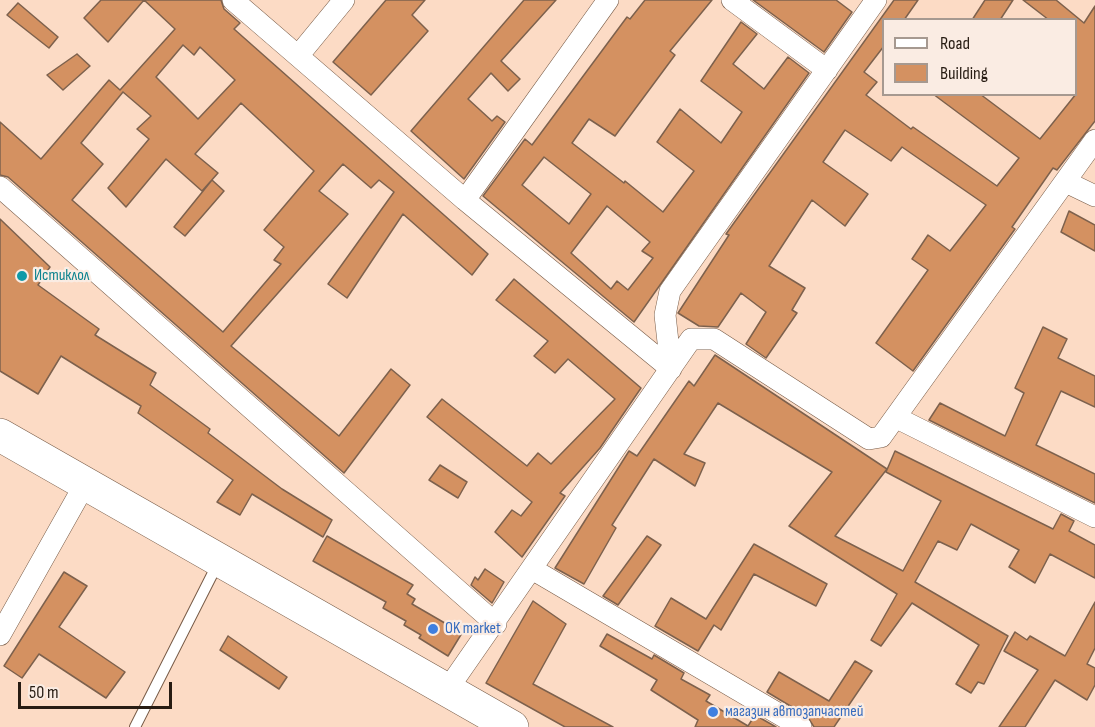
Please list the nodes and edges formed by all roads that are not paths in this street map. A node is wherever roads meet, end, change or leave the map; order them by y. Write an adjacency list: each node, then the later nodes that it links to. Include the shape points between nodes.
1 (233, 0): 6 (street)
2 (344, 0): 6 (street)
3 (608, 0): 12 (street)
4 (732, 0): 7 (street)
5 (876, 0): 7 (street)
6 (298, 56): 12 (street)
7 (827, 70): 13 (street, via 670,291 665,315)
8 (1095, 140): 9 (street)
9 (1066, 182): 11 (street); 14 (street)
10 (0, 187): 20 (street)
11 (1095, 196)
12 (465, 200): 13 (street)
13 (671, 369): 14 (street, via 691,339 714,339 869,439 881,437); 19 (street)
14 (897, 418): 17 (street)
15 (0, 435): 16 (main road)
16 (85, 484): 18 (main road); 21 (street)
17 (1095, 517)
18 (219, 560): 22 (main road); 23 (lane)
19 (532, 569): 20 (street); 25 (street)
20 (496, 624): 22 (street)
21 (0, 635)
22 (447, 690): 24 (main road)
23 (135, 727)
24 (512, 727)
25 (801, 727)

